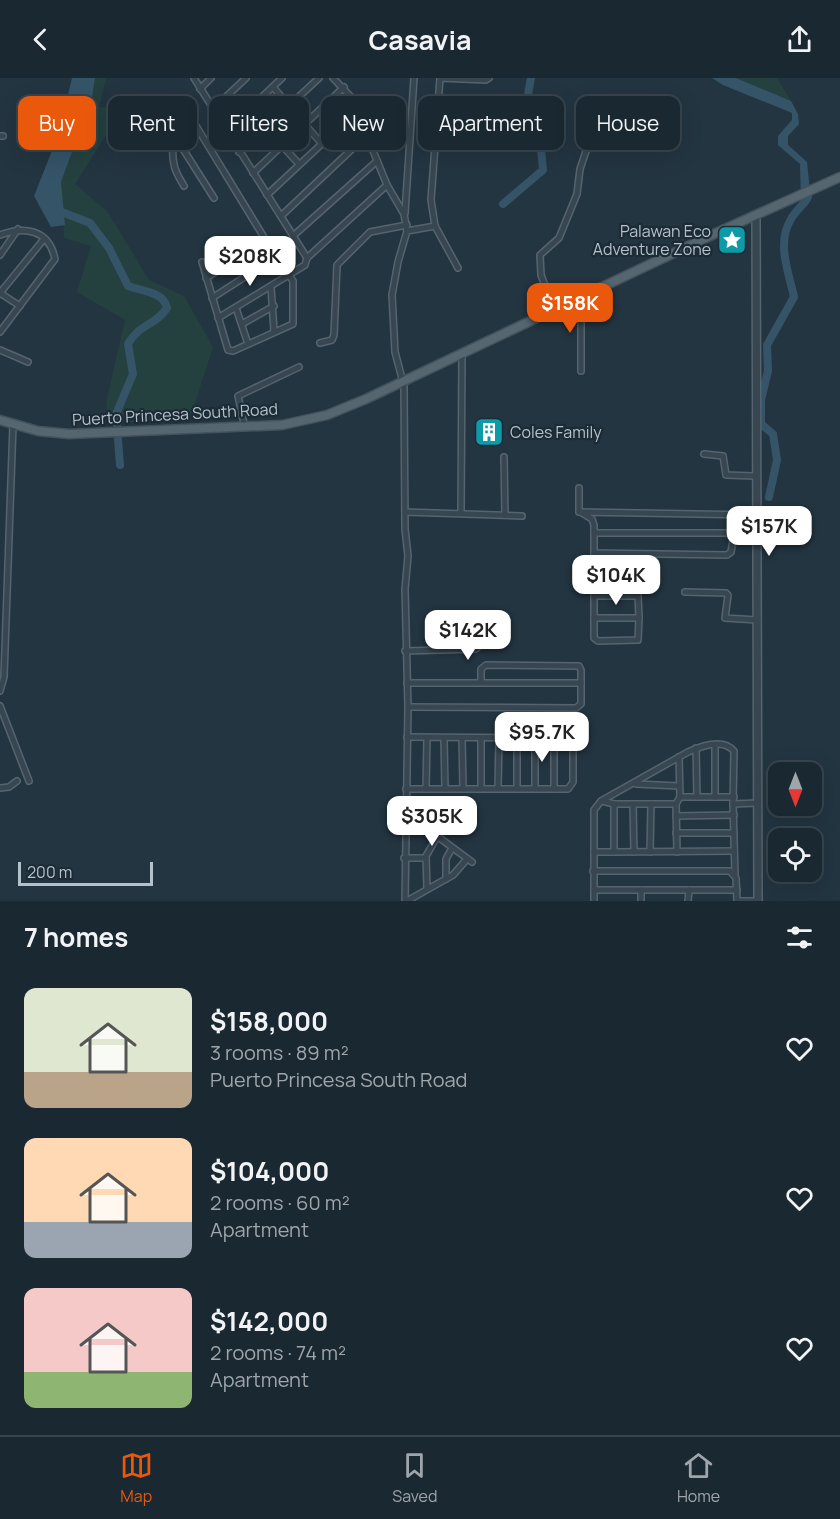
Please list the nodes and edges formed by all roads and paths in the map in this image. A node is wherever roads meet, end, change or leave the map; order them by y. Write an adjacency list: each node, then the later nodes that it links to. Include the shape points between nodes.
1 (194, 78): 13 (street)
2 (211, 78): 13 (street)
3 (246, 78): 14 (street)
4 (282, 78): 11 (street)
5 (318, 78): 17 (street)
6 (333, 78): 12 (street)
7 (414, 78): 40 (street)
8 (457, 78): 10 (street); 43 (street, via 440,78 431,200)
9 (489, 78): 10 (street)
10 (472, 79)
11 (273, 87): 15 (street); 16 (street)
12 (344, 87): 18 (street); 20 (street)
13 (200, 88): 19 (street)
14 (227, 96)
15 (263, 96)
16 (280, 96)
17 (299, 96)
18 (349, 96)
19 (209, 103)
20 (309, 121)
21 (197, 128): 49 (street)
22 (309, 130): 23 (street)
23 (321, 143): 33 (street)
24 (174, 150): 37 (street, via 173,162)
25 (184, 150): 39 (street)
26 (278, 150): 34 (street)
27 (287, 150): 33 (street)
28 (351, 150): 42 (street)
29 (373, 150): 32 (street)
30 (586, 150): 63 (street, via 575,200 559,238 540,255 541,275)
31 (239, 152): 34 (street)
32 (377, 161): 36 (street); 47 (street)
33 (299, 164): 38 (street)
34 (253, 173): 38 (street)
35 (840, 177): 41 (main road, Puerto Princesa South Road)
36 (387, 185): 40 (street); 52 (street)
37 (184, 186)
38 (267, 195): 42 (street)
39 (214, 198)
40 (404, 214): 44 (street)
41 (756, 214): 58 (main road, Puerto Princesa South Road); 81 (street)
42 (281, 216): 47 (street)
43 (435, 226): 44 (street); 54 (street)
44 (407, 228): 68 (street, via 370,232 337,265 334,335 332,340); 75 (street, via 393,295 395,352)
45 (18, 229): 46 (street); 48 (street, via 34,230); 50 (street)
46 (0, 235)
47 (293, 236): 52 (street)
48 (44, 239): 60 (street, via 54,261); 60 (street, via 0,293)
49 (266, 240): 51 (street); 56 (street)
50 (0, 255)
51 (276, 257): 55 (street); 59 (street)
52 (307, 258): 55 (street, via 305,265)
53 (202, 262): 56 (street)
54 (458, 268)
55 (290, 274): 57 (street); 66 (street, via 294,322)
56 (206, 278): 59 (street)
57 (271, 287): 61 (street); 62 (street)
58 (581, 297): 63 (main road, Puerto Princesa South Road); 74 (street)
59 (212, 298): 64 (street)
60 (20, 306): 67 (street)
61 (273, 306): 65 (street); 66 (street)
62 (236, 308): 64 (street); 65 (street)
63 (555, 309): 71 (main road, Puerto Princesa South Road)
64 (218, 318): 69 (street, via 228,350)
65 (242, 324): 69 (street)
66 (274, 331): 69 (street)
67 (0, 332)
68 (320, 343)
69 (248, 344)
70 (0, 350): 72 (street)
71 (462, 352): 75 (main road, Puerto Princesa South Road); 85 (street)
72 (28, 362)
73 (299, 367): 78 (street, via 238,396)
74 (581, 371)
75 (403, 381): 78 (main road, Puerto Princesa South Road, via 311,420); 83 (street)
76 (0, 420): 77 (main road, Puerto Princesa South Road)
77 (13, 425): 78 (main road, Puerto Princesa South Road, via 59,434); 107 (street)
78 (246, 428)
79 (704, 454): 81 (street, via 723,456 725,475)
80 (504, 457): 86 (street)
81 (755, 476): 88 (street)
82 (579, 488): 84 (street)
83 (405, 512): 85 (street); 103 (street)
84 (579, 512): 87 (street); 90 (street, via 592,519)
85 (461, 513): 86 (street)
86 (505, 515): 89 (street)
87 (737, 515): 88 (street); 91 (street)
88 (755, 515): 102 (street)
89 (522, 516)
90 (594, 533): 91 (street); 92 (street)
91 (735, 533): 93 (street, via 728,555)
92 (594, 553): 93 (street); 94 (street)
93 (639, 554): 95 (street)
94 (594, 574): 95 (street); 97 (street)
95 (638, 574): 98 (street)
96 (686, 592): 102 (street, via 726,593 725,618)
97 (594, 596): 98 (street); 100 (street)
98 (638, 596): 101 (street)
99 (495, 614): 103 (street, via 476,649)
100 (594, 618): 101 (street); 101 (street, via 595,639 617,641 639,640)
101 (639, 618)
102 (757, 620): 141 (street)
103 (405, 651): 105 (street)
104 (481, 682): 105 (street); 106 (street); 106 (street, via 481,669 486,665 577,666 581,669)
105 (407, 683): 109 (street)
106 (581, 683): 109 (street, via 581,704 576,708)
107 (0, 691)
108 (0, 706): 123 (street)
109 (408, 707): 110 (street)
110 (407, 737): 111 (street); 132 (street)
111 (427, 738): 112 (street); 133 (street)
112 (444, 738): 113 (street); 134 (street)
113 (462, 738): 114 (street); 127 (street)
114 (481, 738): 115 (street); 128 (street)
115 (499, 738): 116 (street); 129 (street)
116 (517, 738): 117 (street); 130 (street)
117 (535, 738): 118 (street); 131 (street)
118 (554, 738): 135 (street); 135 (street, via 572,741 573,782 568,789)
119 (715, 744): 120 (street); 138 (street); 139 (street, via 734,751)
120 (696, 748): 121 (street); 137 (street)
121 (679, 757): 124 (street); 125 (street)
122 (17, 781): 126 (street)
123 (29, 781)
124 (636, 784): 125 (street); 140 (street)
125 (679, 786): 136 (street)
126 (0, 788)
127 (463, 788): 128 (street); 134 (street)
128 (481, 788): 129 (street)
129 (498, 788): 130 (street)
130 (517, 788): 131 (street)
131 (535, 788): 135 (street)
132 (406, 789): 133 (street); 146 (street)
133 (426, 789): 134 (street)
134 (445, 789)
135 (554, 789)
136 (680, 797): 137 (street); 145 (street)
137 (697, 797): 138 (street)
138 (715, 797): 139 (street)
139 (733, 800): 141 (street); 148 (street)
140 (601, 801): 142 (street); 154 (street, via 594,808)
141 (757, 803): 174 (street)
142 (614, 804): 143 (street); 155 (street)
143 (633, 804): 144 (street); 156 (street)
144 (651, 804): 145 (street); 157 (street)
145 (675, 804): 147 (street)
146 (406, 813): 151 (street); 159 (street)
147 (676, 816): 148 (street); 149 (street)
148 (734, 816): 150 (street)
149 (676, 833): 150 (street); 158 (street)
150 (734, 833): 153 (street)
151 (437, 837): 152 (street); 160 (street)
152 (452, 848): 163 (street, via 446,859); 163 (street, via 469,860)
153 (734, 851): 158 (street); 162 (street)
154 (594, 852): 155 (street); 161 (street)
155 (614, 852): 156 (street)
156 (634, 852): 157 (street)
157 (650, 852): 158 (street)
158 (677, 852)
159 (404, 858): 160 (street); 169 (street)
160 (426, 858): 164 (street)
161 (593, 871): 162 (street); 165 (street)
162 (735, 874): 168 (street)
163 (446, 879): 164 (street)
164 (427, 889): 169 (street)
165 (594, 890): 166 (street); 170 (street)
166 (641, 890): 167 (street); 171 (street)
167 (689, 890): 168 (street); 172 (street)
168 (737, 890): 173 (street)
169 (406, 901)
170 (594, 901)
171 (641, 901)
172 (688, 901)
173 (737, 901): 174 (street)
174 (758, 901)

